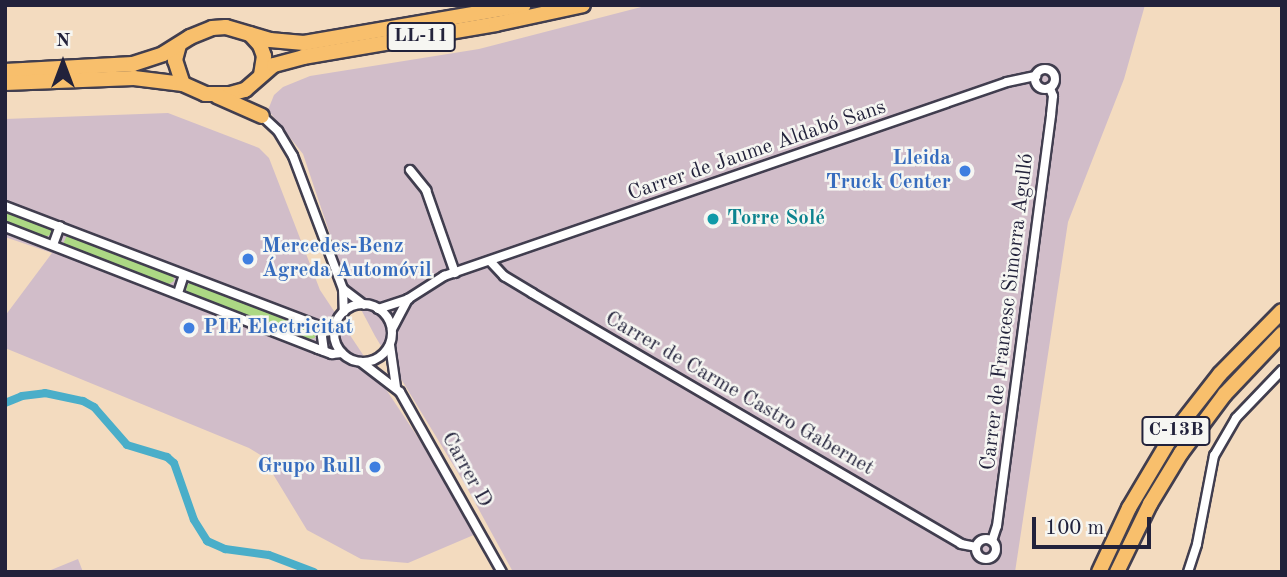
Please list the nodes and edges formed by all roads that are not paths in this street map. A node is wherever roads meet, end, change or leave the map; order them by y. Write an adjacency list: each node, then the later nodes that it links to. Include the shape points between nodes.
1 (524, 5): 3 (highway, LL-11, via 304,43)
2 (583, 5): 7 (highway, LL-11, via 303,57 274,65)
3 (250, 34): 4 (highway, LL-11, via 226,27 212,29); 7 (highway, via 264,56)
4 (179, 45): 5 (highway, LL-11, via 133,64); 9 (highway, via 175,60)
5 (5, 71)
6 (1036, 76): 10 (street, via 1038,85); 10 (street, via 1042,69 1052,71 1055,80); 18 (street, Carrer de Jaume Aldabó Sans, via 1007,82)
7 (258, 78): 11 (highway, LL-11, via 245,90); 12 (highway, via 256,103)
8 (5, 83): 9 (highway, via 134,78)
9 (183, 84): 11 (highway)
10 (1050, 88): 38 (street, Carrer de Francesc Simorra Agulló, via 1051,116 998,526)
11 (216, 95): 12 (highway)
12 (262, 116): 21 (street, via 293,156)
13 (410, 170): 19 (street, via 426,190)
14 (5, 206): 15 (street)
15 (60, 226): 17 (street); 20 (street)
16 (5, 227): 17 (street)
17 (53, 245): 22 (street)
18 (490, 261): 19 (street, Carrer de Jaume Aldabó Sans); 39 (street, Carrer de Carme Castro Gabernet, via 532,293 961,544)
19 (455, 273): 23 (street, Carrer de Jaume Aldabó Sans)
20 (184, 275): 22 (street); 29 (street)
21 (343, 289): 24 (street); 27 (street)
22 (178, 293): 33 (street)
23 (408, 299): 25 (street); 30 (street)
24 (364, 305): 25 (street); 27 (street)
25 (378, 309): 30 (street)
26 (1282, 311): 41 (highway, C-13B, via 1220,374 1169,440)
27 (344, 312): 28 (street)
28 (336, 324): 29 (street); 34 (street)
29 (325, 328): 33 (street)
30 (392, 329): 32 (street)
31 (1282, 334): 42 (highway, C-13B, via 1225,394 1181,453)
32 (390, 345): 35 (street, via 378,358); 37 (street, Carrer D)
33 (324, 351): 34 (street)
34 (342, 353): 35 (street)
35 (362, 362): 37 (street, Carrer D)
36 (1282, 370): 43 (street, via 1236,418 1218,449)
37 (396, 387): 40 (street, Carrer D)
38 (992, 541): 39 (street, via 981,540); 39 (street, via 995,552 988,558 979,556)
39 (976, 547)
40 (502, 572)
41 (1099, 572)
42 (1117, 572)
43 (1188, 572)

